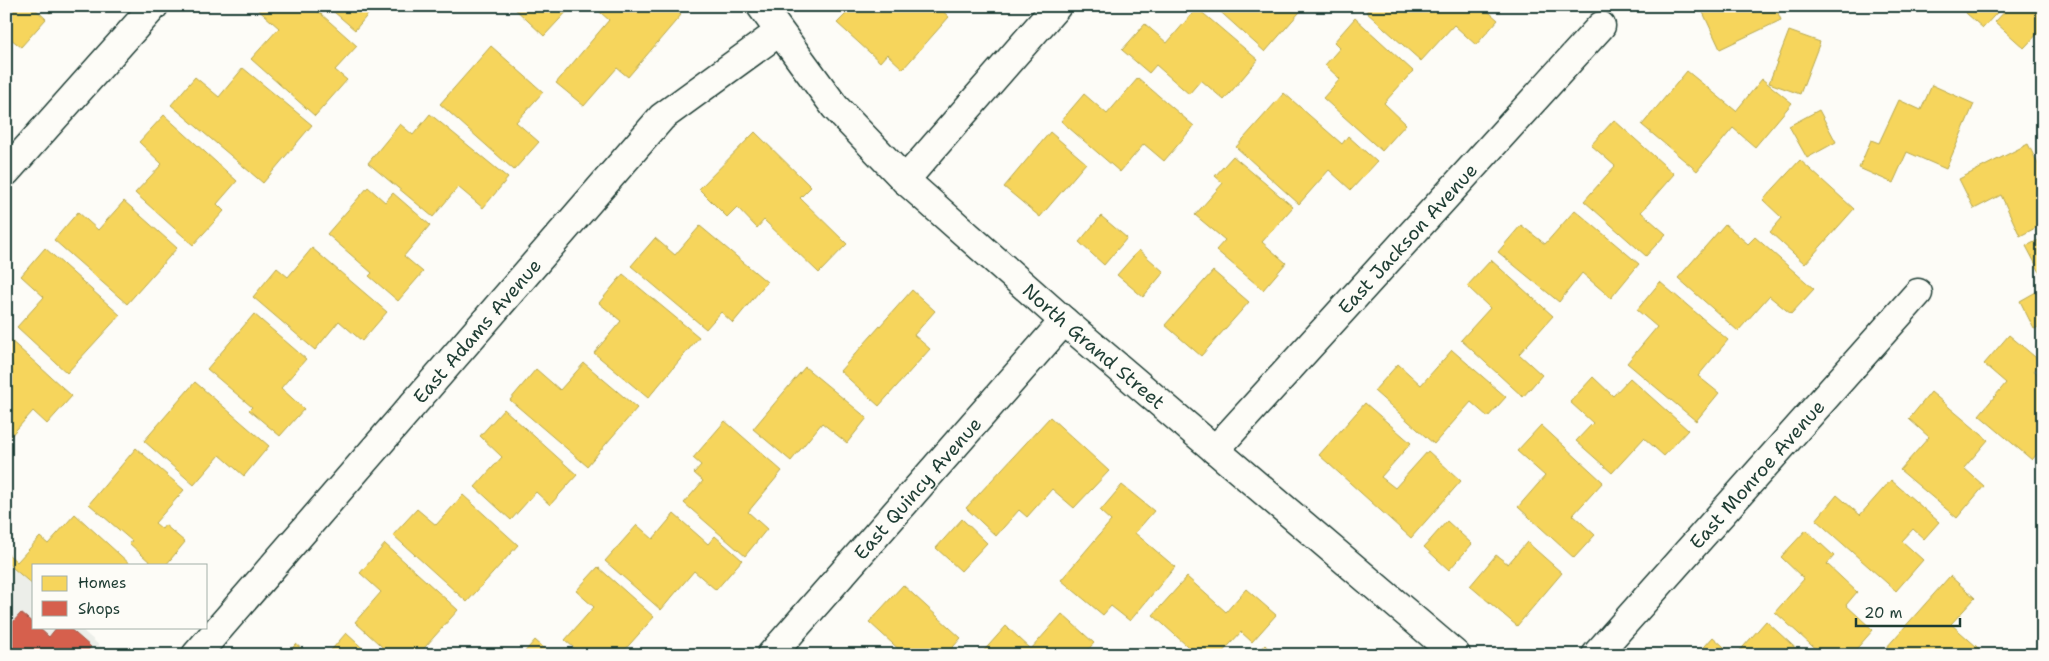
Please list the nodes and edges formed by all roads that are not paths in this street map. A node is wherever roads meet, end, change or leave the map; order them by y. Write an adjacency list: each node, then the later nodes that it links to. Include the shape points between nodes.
1 (154, 6): 6 (street)
2 (761, 6): 5 (street, North Grand Street)
3 (1057, 6): 7 (street)
4 (1601, 26): 10 (street, East Jackson Avenue)
5 (780, 32): 7 (street, North Grand Street, via 835,107); 12 (street, East Adams Avenue, via 662,118)
6 (6, 172)
7 (905, 180): 9 (street, North Grand Street)
8 (1918, 293): 14 (street, East Monroe Avenue)
9 (1064, 321): 10 (street, North Grand Street); 11 (street, East Quincy Avenue)
10 (1215, 450): 13 (street, North Grand Street)
11 (785, 650)
12 (196, 655)
13 (1456, 655)
14 (1596, 655)

